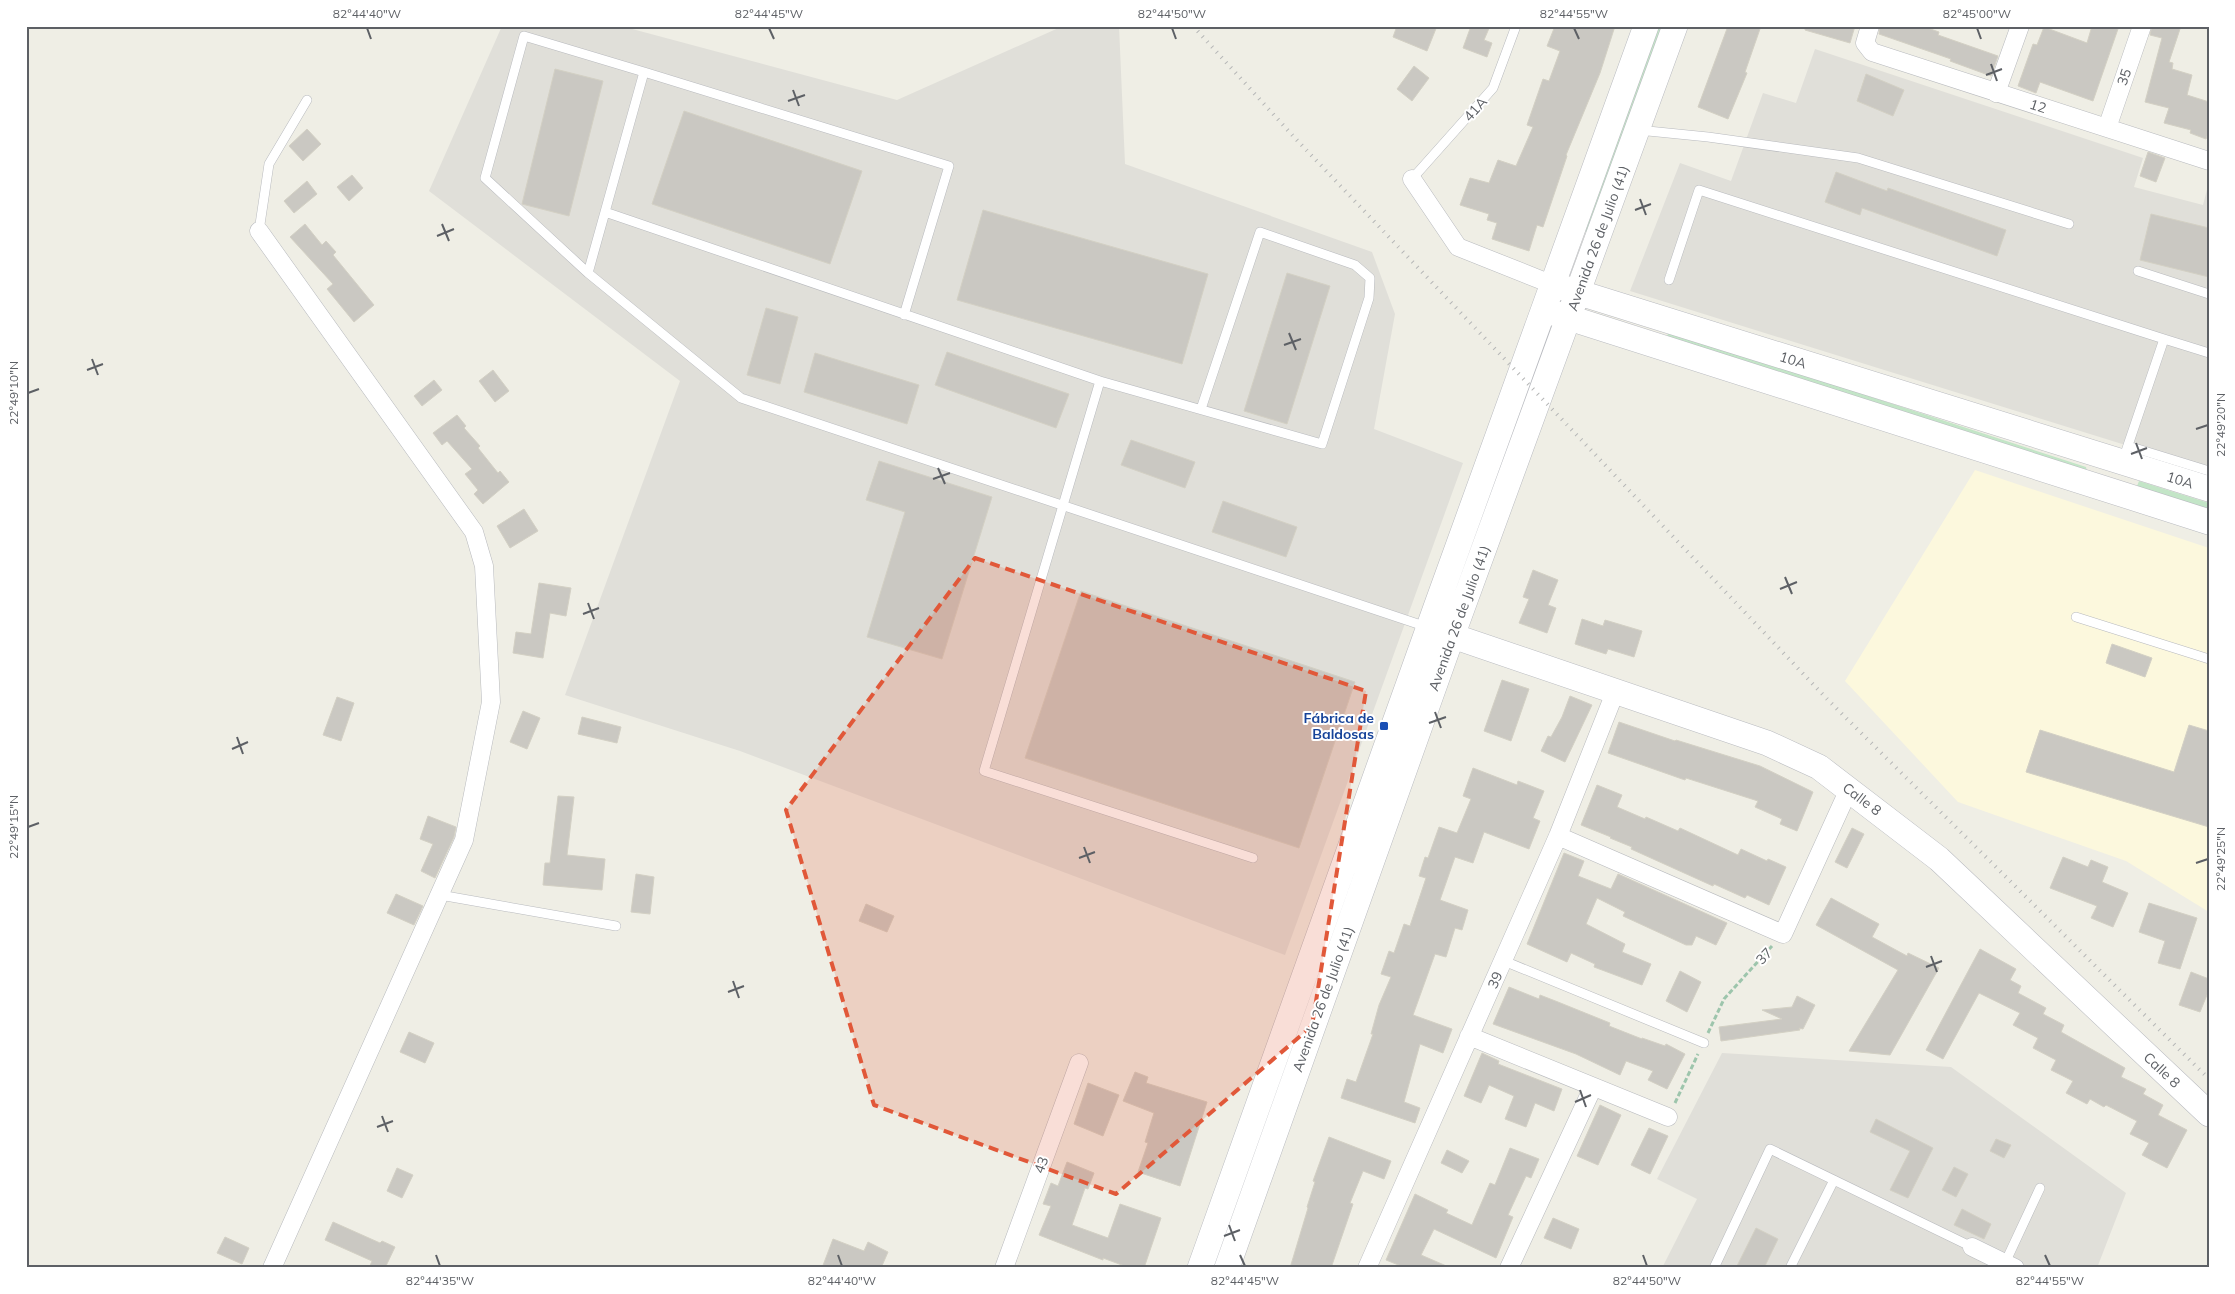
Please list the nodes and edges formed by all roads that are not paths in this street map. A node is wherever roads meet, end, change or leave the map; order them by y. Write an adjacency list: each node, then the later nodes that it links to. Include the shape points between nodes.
1 (1516, 26): 13 (lane, 41A, via 1493,88)
2 (1646, 26): 20 (main road, Avenida 26 de Julio (41))
3 (1675, 26): 11 (main road, Avenida 26 de Julio (41))
4 (1870, 26): 8 (street, 12, via 1865,43 1872,52)
5 (2020, 26): 8 (street)
6 (2142, 26): 10 (street, 35)
7 (644, 72): 14 (lane); 18 (lane, via 524,36 486,178); 24 (lane, via 949,166)
8 (1996, 92): 10 (street, 12)
9 (307, 100): 16 (lane, via 269,164)
10 (2107, 128): 12 (street, 12)
11 (1638, 130): 15 (lane, via 1858,158); 21 (main road, Avenida 26 de Julio (41))
12 (2209, 160)
13 (1412, 179): 20 (street, 10A, via 1458,247)
14 (605, 212): 18 (lane); 24 (lane)
15 (2069, 224)
16 (259, 231): 44 (street, via 474,532 484,566 491,702 464,840)
17 (2138, 271): 22 (lane)
18 (588, 273): 34 (lane, via 742,398)
19 (1669, 280): 26 (lane, via 1699,190)
20 (1551, 284): 21 (main road, 10A); 23 (main road, Avenida 26 de Julio (41))
21 (1578, 293): 25 (main road, Avenida 26 de Julio (41)); 30 (main road, 10A)
22 (2209, 294)
23 (1542, 310): 25 (main road, 10A); 37 (main road, Avenida 26 de Julio (41))
24 (904, 315): 28 (lane)
25 (1569, 318): 33 (main road, 10A); 38 (main road, Avenida 26 de Julio (41))
26 (2164, 339): 27 (lane); 30 (lane)
27 (2209, 353)
28 (1100, 380): 29 (lane); 34 (lane)
29 (1201, 409): 29 (lane, via 1322,444 1369,298 1370,278 1354,265 1260,232)
30 (2126, 454): 31 (lane); 32 (main road, 10A); 33 (main road)
31 (2209, 471)
32 (2209, 489)
33 (2114, 492): 35 (main road, 10A)
34 (1063, 506): 37 (lane); 43 (lane, via 984,771)
35 (2209, 522)
36 (2076, 617): 39 (lane)
37 (1428, 628): 38 (main road, Calle 8); 59 (main road, Avenida 26 de Julio (41))
38 (1452, 636): 40 (main road, Calle 8); 60 (main road, Avenida 26 de Julio (41))
39 (2209, 659)
40 (1616, 690): 41 (main road, Calle 8, via 1767,742 1819,767); 42 (street, 39)
41 (1849, 789): 42 (street, via 1784,934); 51 (main road, Calle 8, via 1939,858)
42 (1558, 836): 46 (street, 39)
43 (1253, 858)
44 (440, 895): 45 (lane); 57 (street)
45 (616, 926)
46 (1504, 961): 47 (street, 39); 48 (lane)
47 (1470, 1036): 50 (street); 61 (street, 39)
48 (1704, 1043)
49 (1079, 1063): 58 (street, 43)
50 (1593, 1087): 52 (street); 62 (street)
51 (2209, 1114)
52 (1668, 1117)
53 (1834, 1180): 55 (lane); 63 (lane, via 1770,1149); 64 (lane)
54 (2040, 1188): 56 (lane)
55 (1972, 1247): 56 (street)
56 (2010, 1265)
57 (272, 1268)
58 (1004, 1268)
59 (1200, 1268)
60 (1227, 1268)
61 (1367, 1268)
62 (1509, 1268)
63 (1714, 1268)
64 (1790, 1268)

